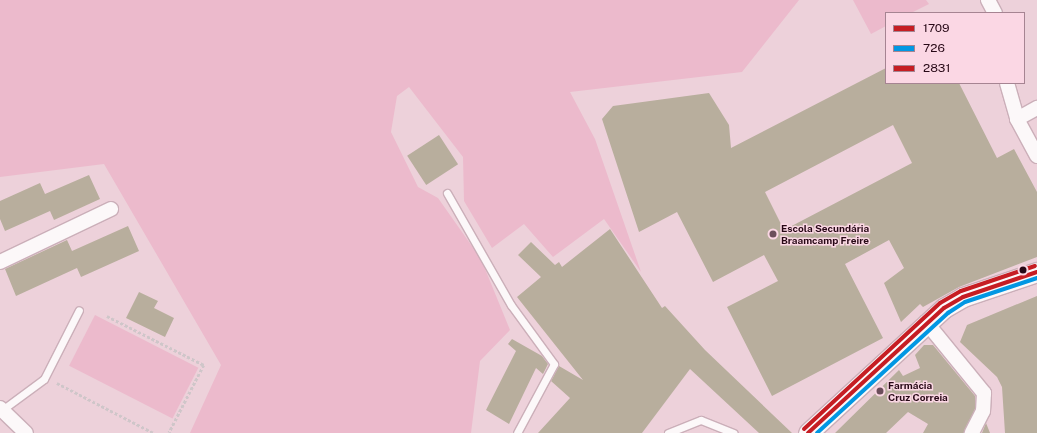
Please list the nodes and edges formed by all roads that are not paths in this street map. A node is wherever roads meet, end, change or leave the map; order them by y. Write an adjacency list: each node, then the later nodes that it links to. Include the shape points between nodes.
1 (988, 0): 2 (street)
2 (994, 12)
3 (1007, 84): 5 (street)
4 (1037, 108): 5 (street)
5 (1017, 119): 6 (street)
6 (1037, 156)
7 (447, 193): 15 (lane, via 511,305 554,364)
8 (111, 209): 9 (street)
9 (0, 262)
10 (1037, 272): 12 (main road, via 964,297)
11 (79, 310): 13 (lane, via 44,379)
12 (926, 322): 18 (main road); 19 (street, via 984,393 983,411)
13 (1, 409): 14 (street)
14 (26, 433)
15 (517, 433)
16 (668, 433): 17 (lane, via 701,420)
17 (734, 433)
18 (808, 433)
19 (972, 433)

